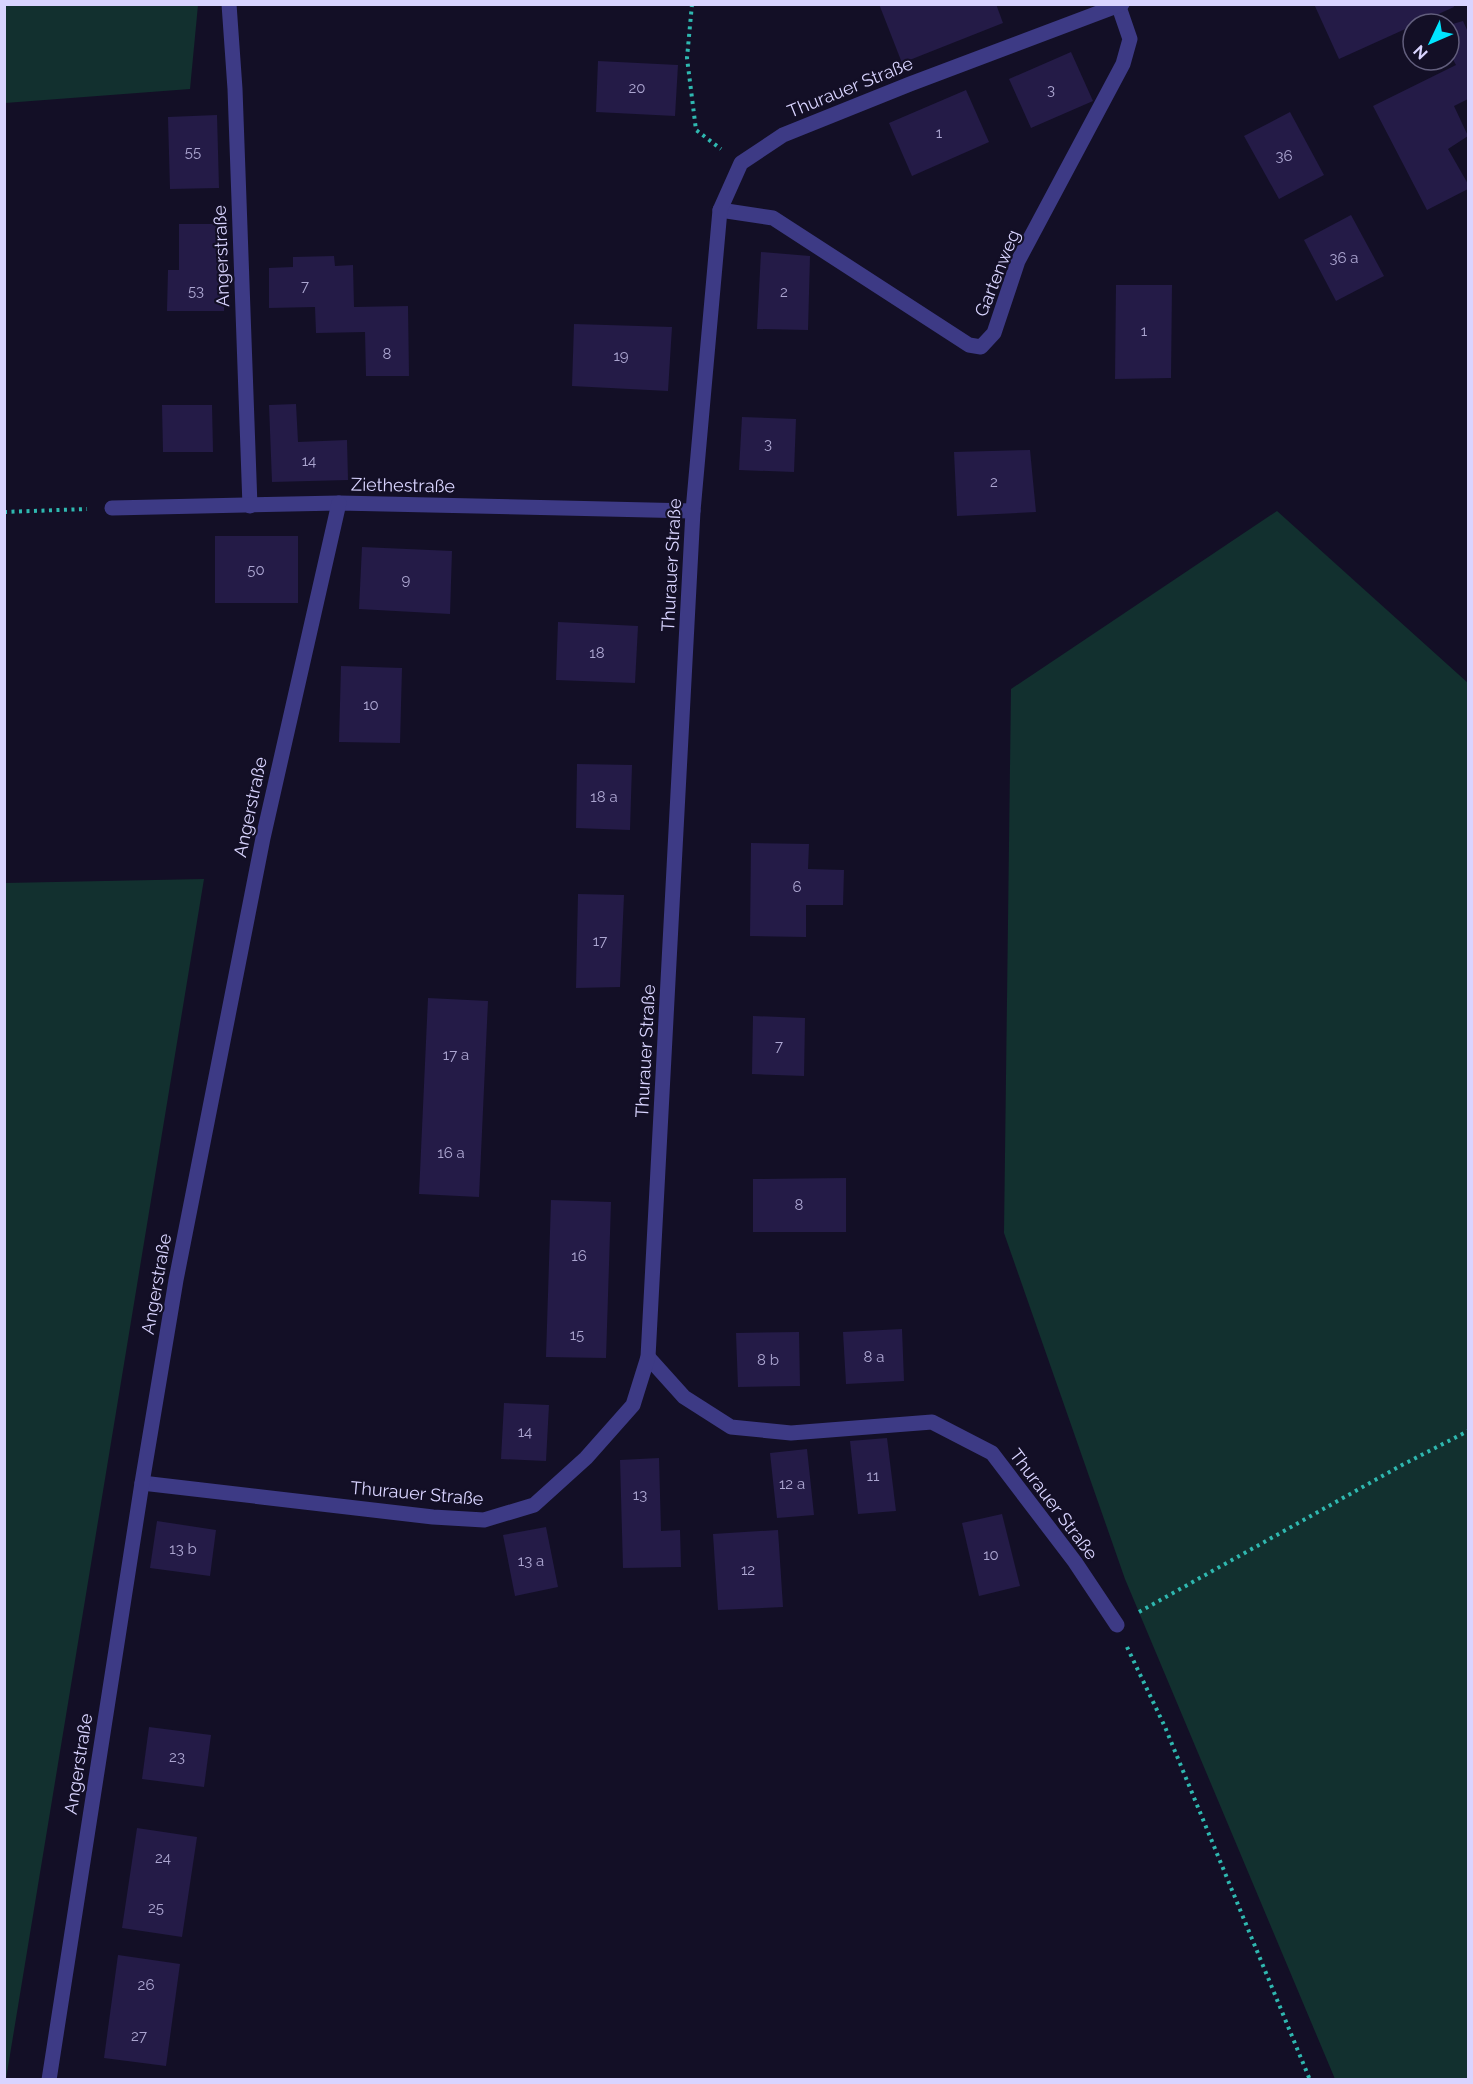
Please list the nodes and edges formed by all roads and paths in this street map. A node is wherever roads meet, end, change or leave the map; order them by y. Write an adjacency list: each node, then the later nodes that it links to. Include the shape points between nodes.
1 (229, 4): 8 (street, Angerstraße)
2 (692, 4): 5 (path, via 687,58 696,130)
3 (1120, 5): 4 (street, Thurauer Straße); 6 (street, Gartenweg, via 1130,39 1123,64 1018,261 994,333 981,346 969,345 773,218)
4 (1090, 10): 5 (street, Thurauer Straße, via 783,135)
5 (741, 163): 6 (street, Thurauer Straße)
6 (720, 210): 10 (street, Thurauer Straße)
7 (339, 503): 8 (street, Ziethestraße); 10 (street, Ziethestraße); 14 (street, Angerstraße, via 263,838 176,1280)
8 (250, 506): 9 (street, Ziethestraße)
9 (112, 508): 11 (path)
10 (693, 511): 12 (street, Thurauer Straße)
11 (4, 512)
12 (648, 1356): 14 (street, Thurauer Straße, via 633,1404 586,1458 534,1505 484,1520); 15 (street, Thurauer Straße, via 684,1397 731,1427 790,1433 932,1422 992,1453)
13 (1468, 1431): 15 (path)
14 (142, 1483): 16 (street, Angerstraße)
15 (1117, 1624): 17 (path, via 1165,1727)
16 (49, 2079)
17 (1311, 2079)

